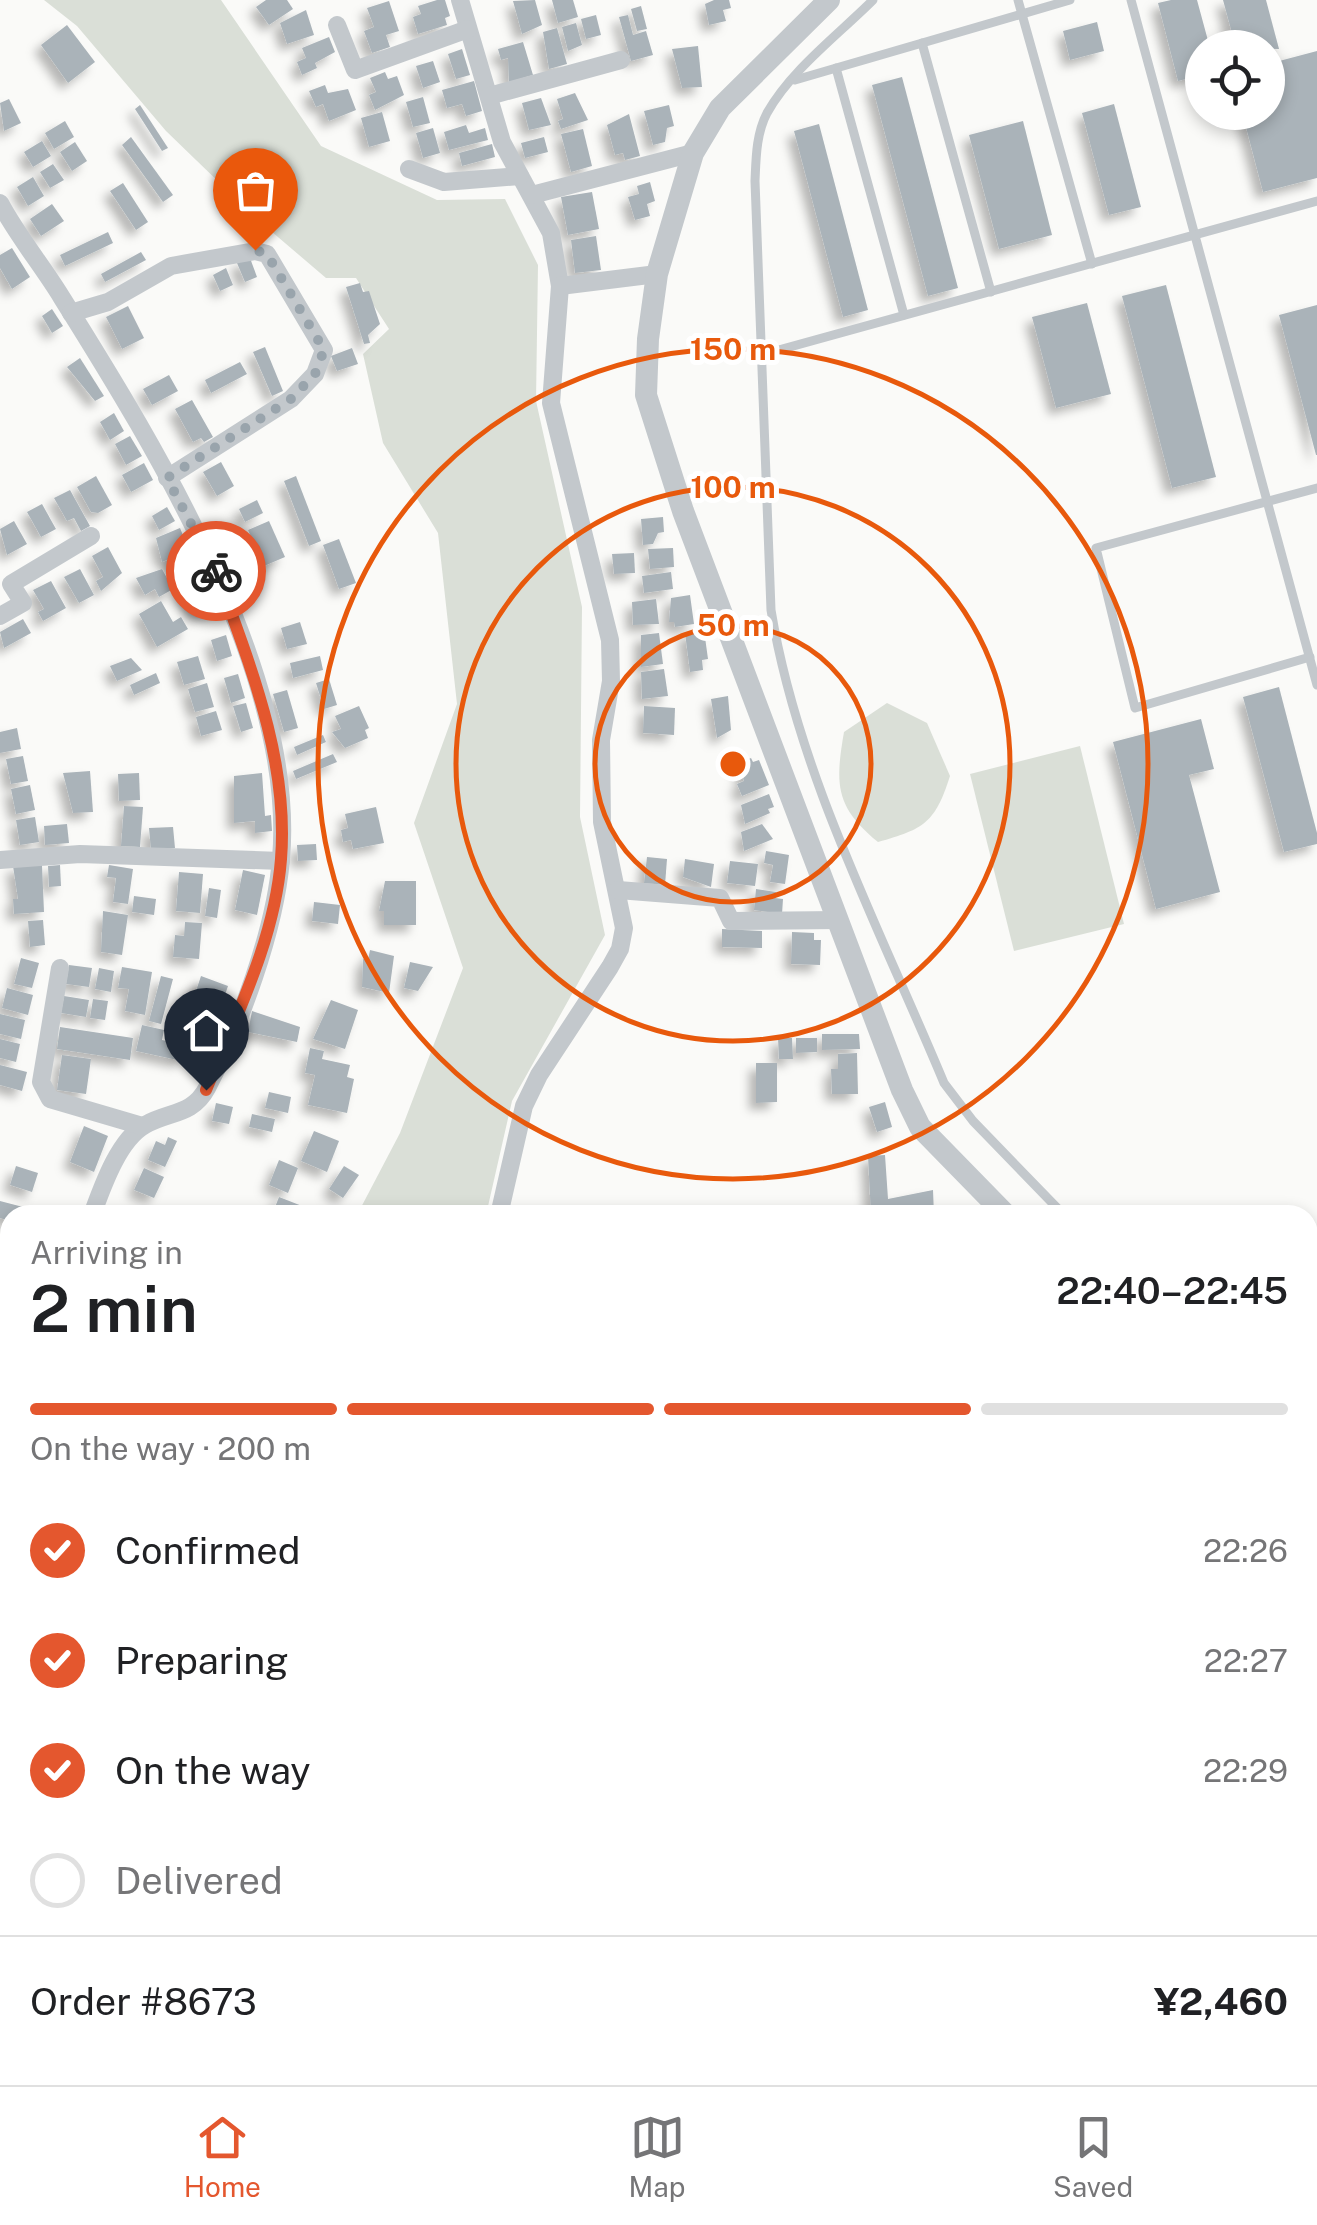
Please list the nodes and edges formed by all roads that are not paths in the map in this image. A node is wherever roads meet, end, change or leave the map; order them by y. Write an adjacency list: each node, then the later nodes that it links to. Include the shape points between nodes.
1 (460, 0): 9 (street)
2 (829, 0): 15 (street, via 720,108)
3 (873, 0): 13 (lane)
4 (1018, 0): 7 (lane)
5 (1070, 0): 7 (lane)
6 (1131, 0): 21 (lane)
7 (1022, 14): 10 (lane); 23 (lane)
8 (337, 25): 9 (street, via 355,70)
9 (468, 28): 14 (street)
10 (922, 43): 12 (lane); 26 (lane)
11 (621, 60): 14 (street)
12 (836, 68): 13 (lane); 28 (lane)
13 (792, 80): 29 (lane, via 766,115 757,144)
14 (489, 96): 17 (street)
15 (693, 153): 18 (street); 24 (street)
16 (409, 168): 17 (street, via 444,182)
17 (520, 176): 18 (street)
18 (532, 195): 25 (street, via 551,233)
19 (1317, 201): 21 (lane)
20 (0, 204): 22 (street)
21 (1196, 235): 23 (lane); 32 (lane)
22 (8, 236): 27 (street)
23 (1092, 264): 26 (lane)
24 (657, 274): 25 (street); 40 (street, via 646,369 652,420)
25 (560, 286): 39 (street, via 552,403 610,640 602,822)
26 (991, 292): 28 (lane)
27 (71, 313): 30 (street); 30 (street, via 108,302 171,266 255,250 267,254 304,313 324,350 315,374 291,399)
28 (904, 315): 29 (lane)
29 (761, 354): 46 (lane, via 772,610 778,651 825,797 944,1084)
30 (167, 478): 38 (street, via 214,567 252,672 280,795)
31 (1317, 488): 32 (lane)
32 (1269, 500): 35 (lane); 35 (lane, via 1096,548 1134,708)
33 (91, 536): 34 (street, via 11,584 23,604)
34 (0, 616)
35 (1310, 656): 36 (lane)
36 (1317, 685)
37 (0, 860): 38 (street, via 80,854)
38 (281, 861): 42 (street, via 255,971 206,1090 191,1110)
39 (618, 890): 40 (street, via 720,898 731,921); 44 (street, via 620,950 538,1075 524,1106)
40 (839, 920): 45 (street, via 920,1127)
41 (60, 968): 42 (street, via 44,1092)
42 (142, 1126): 43 (street)
43 (96, 1205)
44 (501, 1205)
45 (996, 1205)
46 (1054, 1205)

